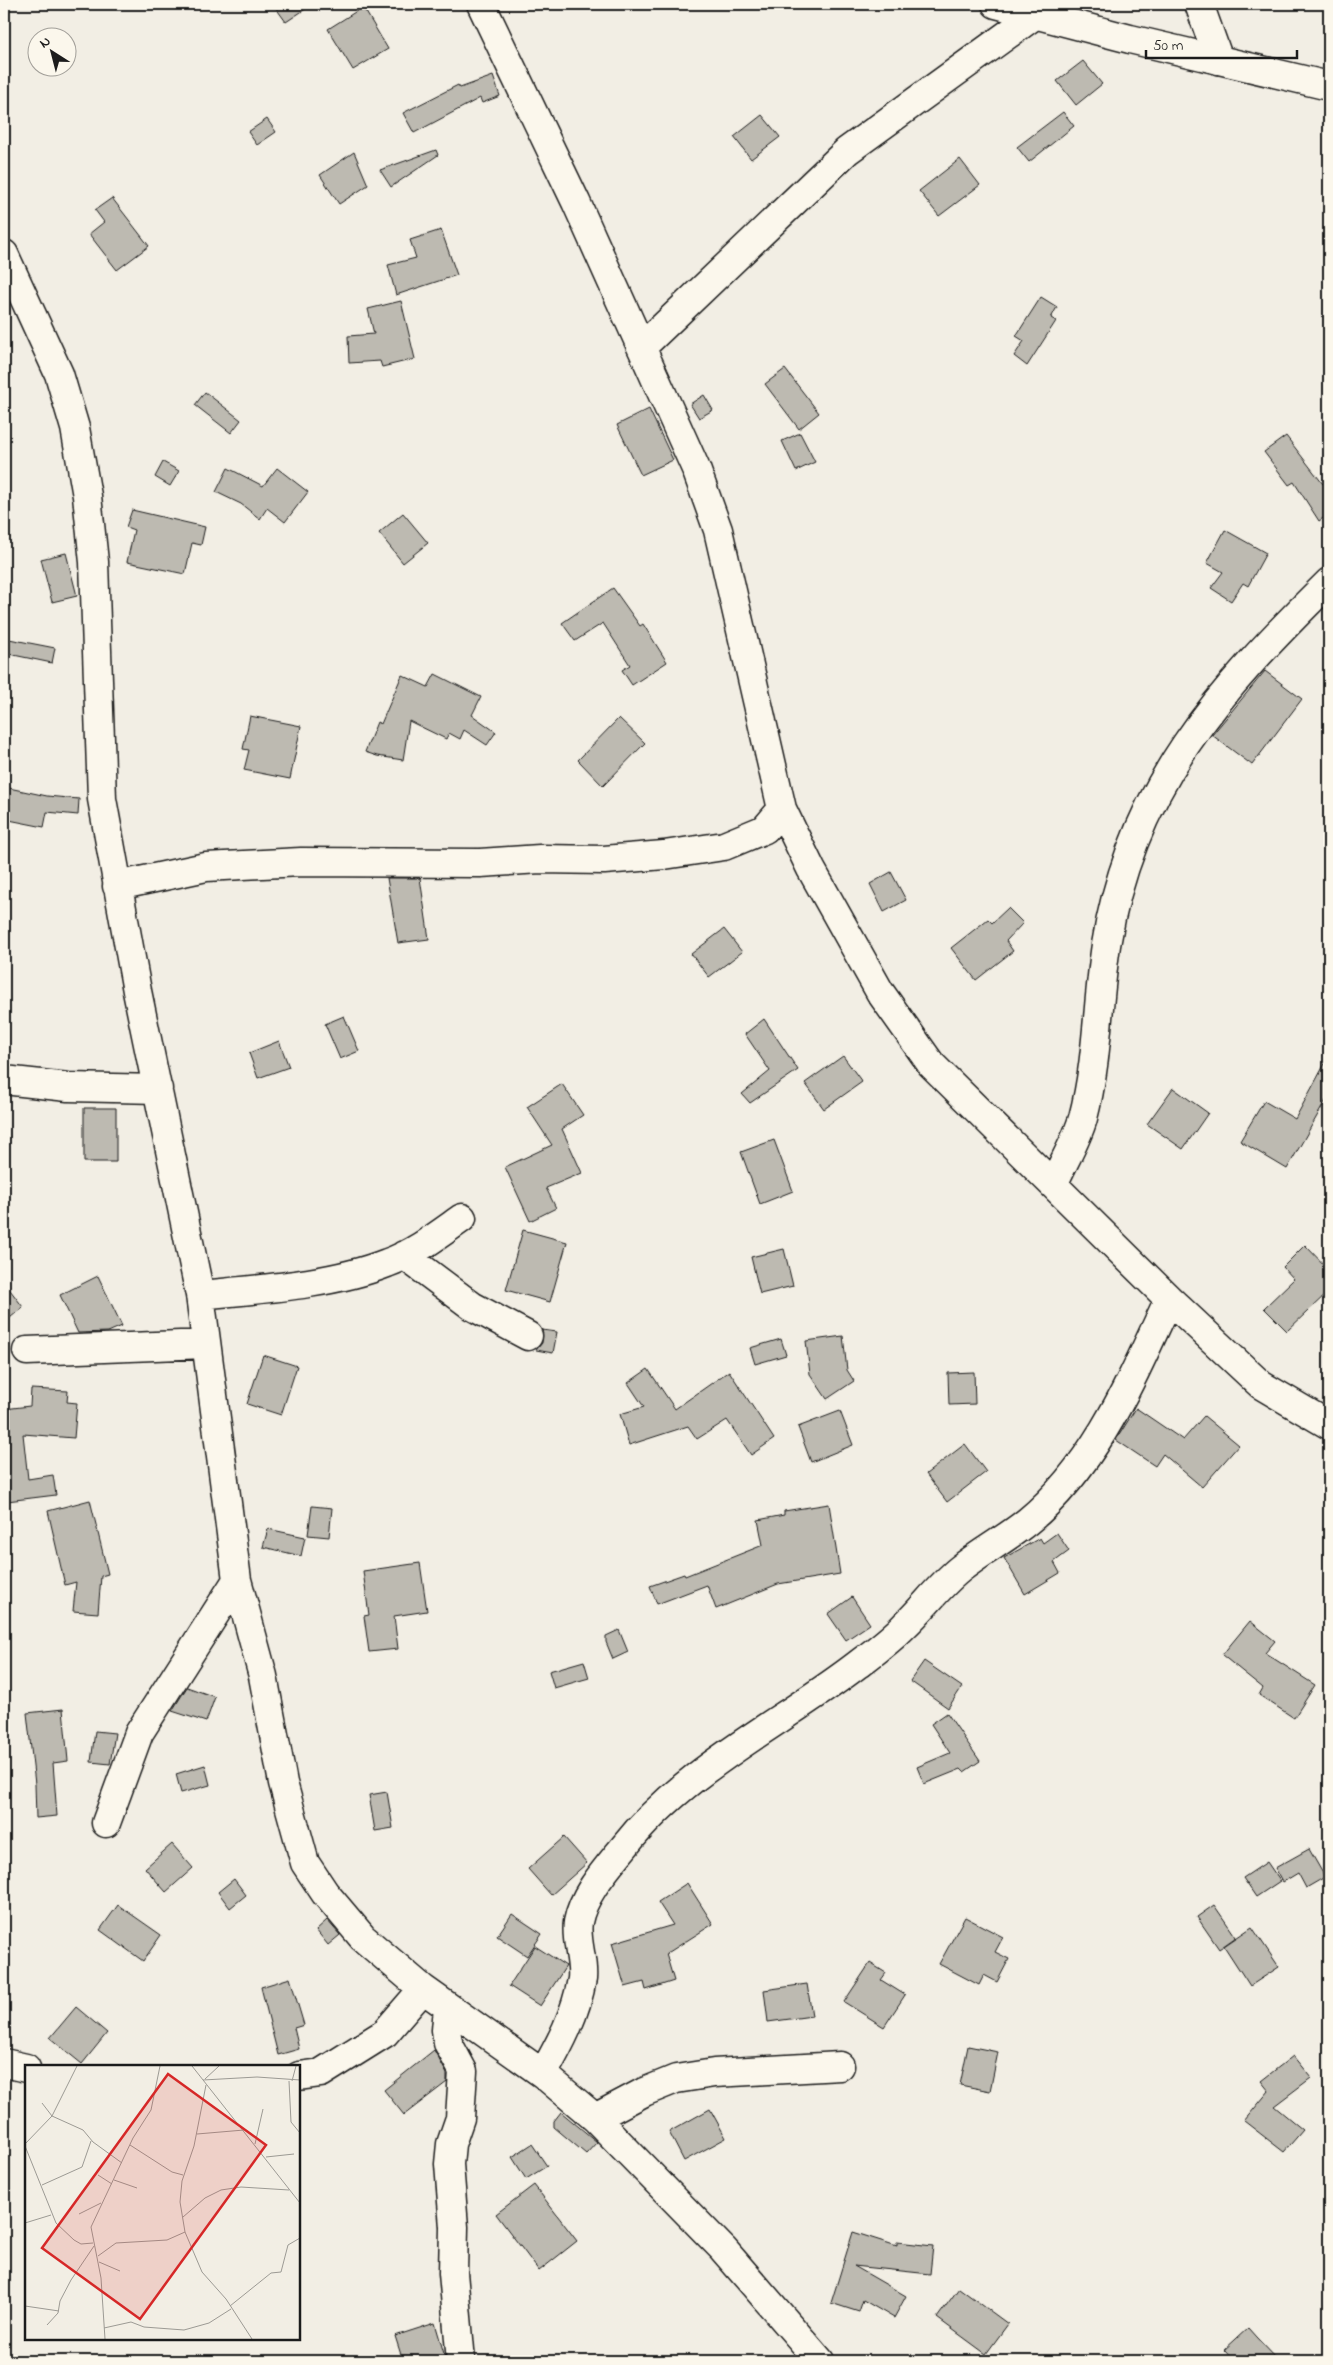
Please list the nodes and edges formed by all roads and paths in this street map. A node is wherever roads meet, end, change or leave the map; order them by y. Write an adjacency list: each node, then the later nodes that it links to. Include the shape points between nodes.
1 (481, 4): 8 (street)
2 (996, 4): 4 (street)
3 (1199, 4): 5 (street)
4 (1036, 14): 5 (street); 8 (street, via 847,150)
5 (1219, 60): 6 (street)
6 (1329, 86)
7 (4, 254): 11 (street, via 60,374 77,438 94,562 102,799)
8 (642, 347): 10 (street, via 696,469 718,530)
9 (1329, 582): 14 (street, via 1270,640 1219,697 1150,802 1126,863 1111,918 1094,1069 1082,1120)
10 (782, 809): 11 (street, via 765,829 724,846 664,856 480,863 291,862 206,867); 14 (street, via 880,992 931,1064)
11 (117, 886): 13 (street)
12 (4, 1080): 13 (street, via 68,1087)
13 (158, 1089): 17 (street)
14 (1054, 1183): 18 (street)
15 (462, 1218): 16 (street)
16 (404, 1255): 17 (street, via 339,1276 280,1287); 19 (street, via 472,1306)
17 (200, 1295): 20 (street)
18 (1169, 1299): 22 (street, via 1261,1385); 30 (street, via 1128,1388 1083,1462 1062,1488 1028,1521 960,1570 905,1626 857,1666 742,1742 671,1798 625,1845 584,1905 578,1923 582,1978 568,2030)
19 (528, 1336)
20 (206, 1344): 21 (street); 23 (street)
21 (27, 1351)
22 (1329, 1425)
23 (237, 1580): 24 (street, via 139,1733); 25 (street, via 263,1676 283,1783 305,1862 325,1893 363,1938)
24 (106, 1823)
25 (423, 1989): 26 (street); 31 (street, via 385,2033 320,2073)
26 (448, 2008): 30 (street); 33 (street, via 448,2043 463,2071 460,2118 451,2144 449,2164 454,2227 453,2273)
27 (4, 2063): 29 (street)
28 (840, 2066): 32 (street, via 714,2073 676,2079)
29 (25, 2068)
30 (543, 2074): 32 (street)
31 (300, 2076)
32 (595, 2118): 34 (street, via 723,2249)
33 (461, 2361)
34 (820, 2361)

